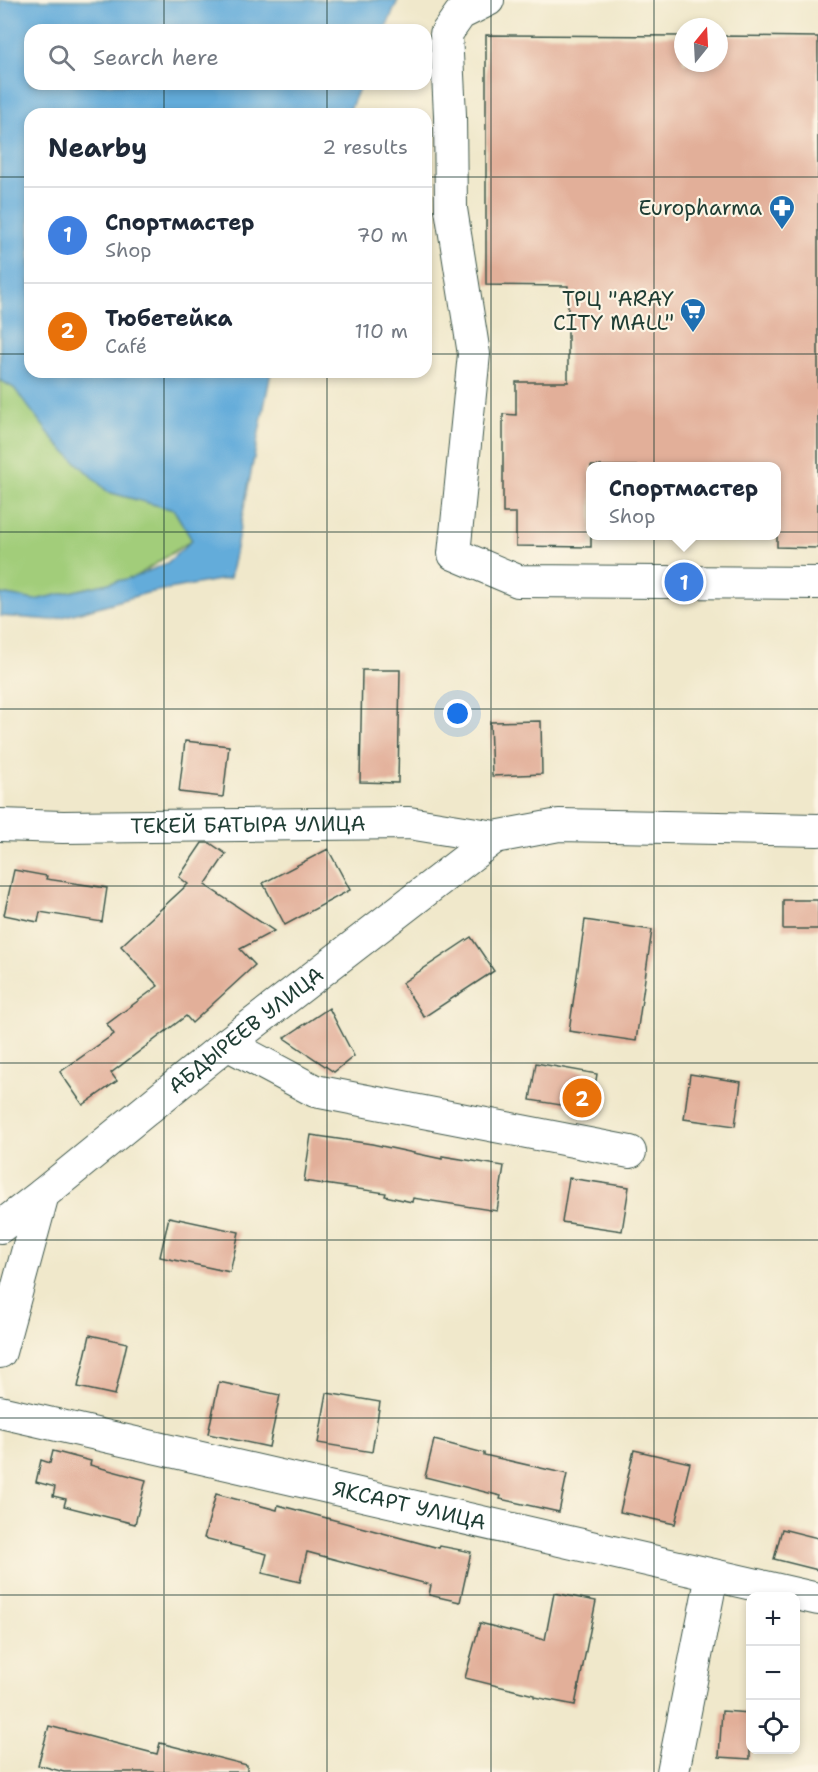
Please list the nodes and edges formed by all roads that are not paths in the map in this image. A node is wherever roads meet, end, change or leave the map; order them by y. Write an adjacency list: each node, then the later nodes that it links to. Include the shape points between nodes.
1 (488, 0): 2 (street, via 460,14 446,34 451,209 474,354 454,554 518,581)
2 (818, 583)
3 (0, 825): 5 (street, ТЕКЕЙ БАТЫРА УЛИЦА, via 410,824)
4 (818, 830): 5 (street, via 559,825)
5 (495, 837): 6 (street, АБДЫРЕЕВ УЛИЦА)
6 (227, 1044): 7 (street, via 315,1091); 8 (street, АБДЫРЕЕВ УЛИЦА)
7 (630, 1152)
8 (43, 1194): 9 (street, АБДЫРЕЕВ УЛИЦА); 10 (street)
9 (0, 1227)
10 (0, 1352)
11 (0, 1412): 12 (street, ЯКСАРТ УЛИЦА)
12 (712, 1575): 13 (street, ЯКСАРТ УЛИЦА); 14 (street)
13 (818, 1599)
14 (673, 1772)

